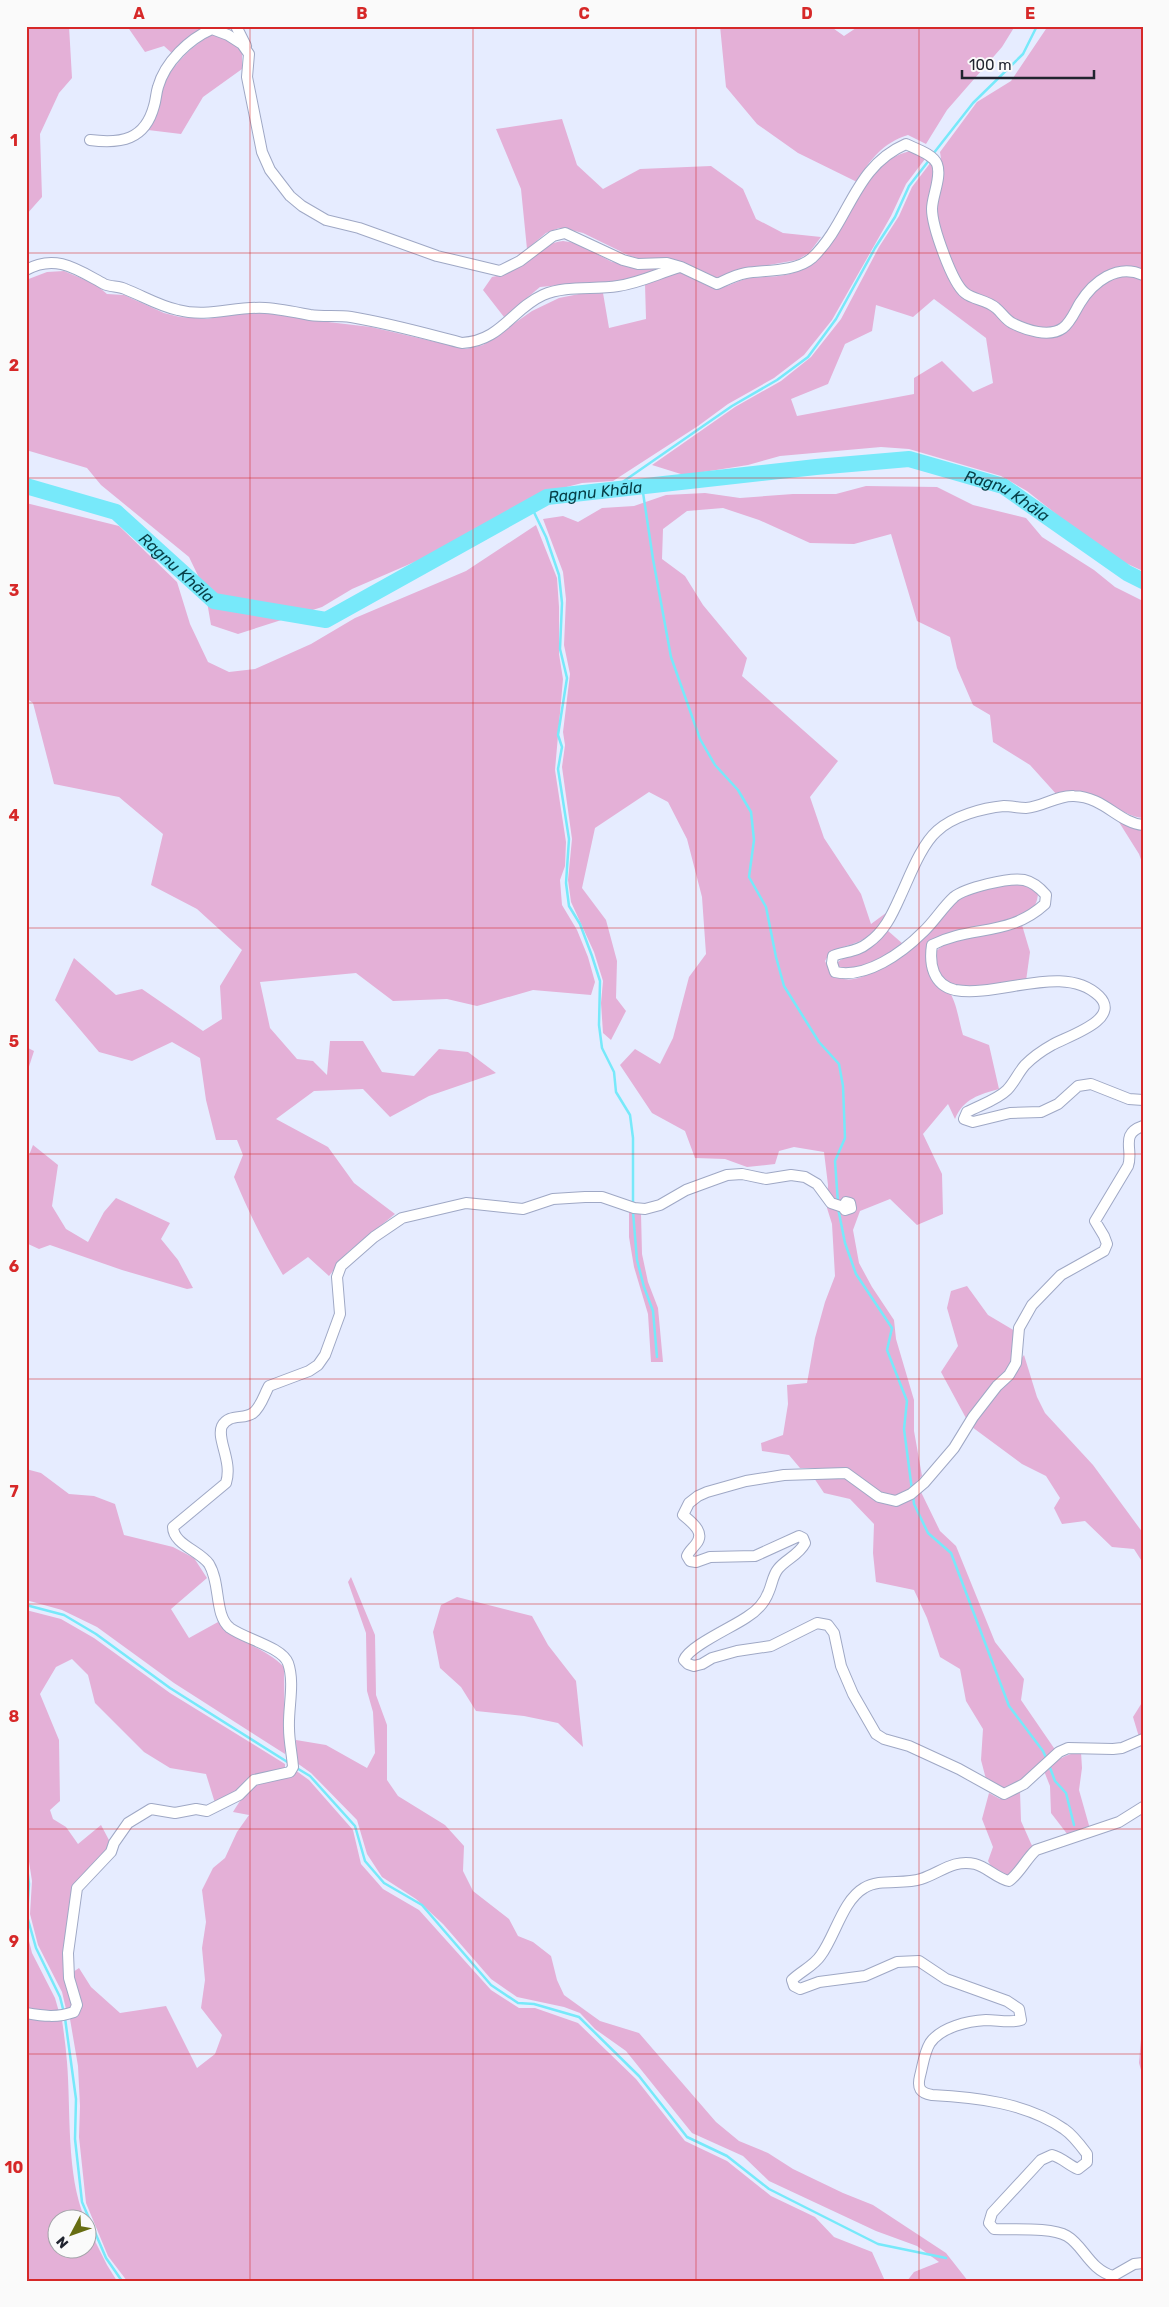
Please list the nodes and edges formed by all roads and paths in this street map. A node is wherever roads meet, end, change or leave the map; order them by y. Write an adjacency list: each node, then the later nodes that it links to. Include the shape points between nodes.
1 (236, 26): 2 (street)
2 (248, 54): 3 (street, via 242,44 228,34 212,29 198,35 168,66 158,86 148,122 138,133 112,143); 4 (street, via 247,77 262,152 270,170 290,196 326,220 490,270 500,271 509,267 553,236 565,233 623,260)
3 (90, 140)
4 (681, 267): 5 (street, via 631,284 578,288 542,295 487,337 462,343 353,318 286,310 237,308 200,314 180,311 120,287 105,285 78,268 60,263); 6 (street, via 717,284 736,275 802,265 828,238 874,165 906,144 937,163 932,211 942,251 956,284 966,294 996,308 1013,323 1040,333 1050,333 1063,328 1082,301 1108,274 1122,271)
5 (26, 270)
6 (1143, 275)
7 (1143, 824): 8 (street, via 1129,821 1097,801 1073,796 1034,807 990,808 950,822 936,831 925,848 884,929 856,951 833,956 832,964 835,972 845,974 879,964 924,932 955,896 974,888 1011,879 1037,885 1046,895 1045,904 1028,918 945,938 932,945 931,966 935,976 955,990 1071,982 1087,987 1101,998 1104,1007 1100,1019 1038,1054 1024,1066 1007,1090 967,1112 964,1119 973,1122 1010,1113 1041,1112 1058,1104 1078,1086 1091,1084)
8 (1143, 1100)
9 (1143, 1126): 11 (street, via 1130,1135 1128,1166 1095,1221 1107,1244 1104,1251 1060,1275 1032,1305 1019,1328 1016,1363 1009,1375 973,1417 954,1448 911,1494 896,1501 879,1497 846,1473 784,1475 746,1481 702,1494 689,1503 683,1515 697,1527 700,1536 688,1552 690,1561 755,1556 799,1536 806,1543 776,1571 769,1592 758,1609 692,1650 684,1660 688,1664 694,1666 737,1651 771,1646 817,1623 828,1625 834,1633 841,1666 853,1694 876,1734 909,1746 1004,1794 1024,1784 1059,1752 1068,1748 1122,1748)
10 (844, 1207): 13 (street, via 831,1203 818,1184 805,1176 766,1179 742,1174 726,1175 686,1190 660,1205 645,1208 634,1208 602,1197 553,1199 522,1209 466,1204 402,1218 390,1224 341,1266 337,1277 340,1314 325,1355 309,1371 269,1386 254,1412 234,1417 223,1425 221,1432 229,1473 226,1482 173,1527 173,1534 198,1553 216,1579 221,1617 242,1635 282,1654 288,1663 293,1767 290,1772 254,1780 239,1795 207,1811 196,1809 175,1813 151,1809 128,1823 111,1852 77,1888 68,1953 77,2005 74,2012 55,2017)
11 (1143, 1740)
12 (1143, 1807): 14 (street, via 1119,1822 1036,1850 1009,1881 976,1864 961,1862 920,1879 863,1888 850,1901 822,1955 792,1980 800,1989 826,1981 865,1976 897,1962 919,1961 946,1979 1007,2001 1019,2009 1021,2020 973,2022 954,2026 936,2036 926,2052 920,2089 932,2095 1002,2104 1041,2117 1066,2130 1087,2154 1087,2162 1078,2169 1063,2158 1052,2155 1041,2160 992,2213 989,2223 994,2229 1059,2232 1069,2237 1098,2268 1113,2276 1134,2264)
13 (26, 2013)
14 (1143, 2263)

